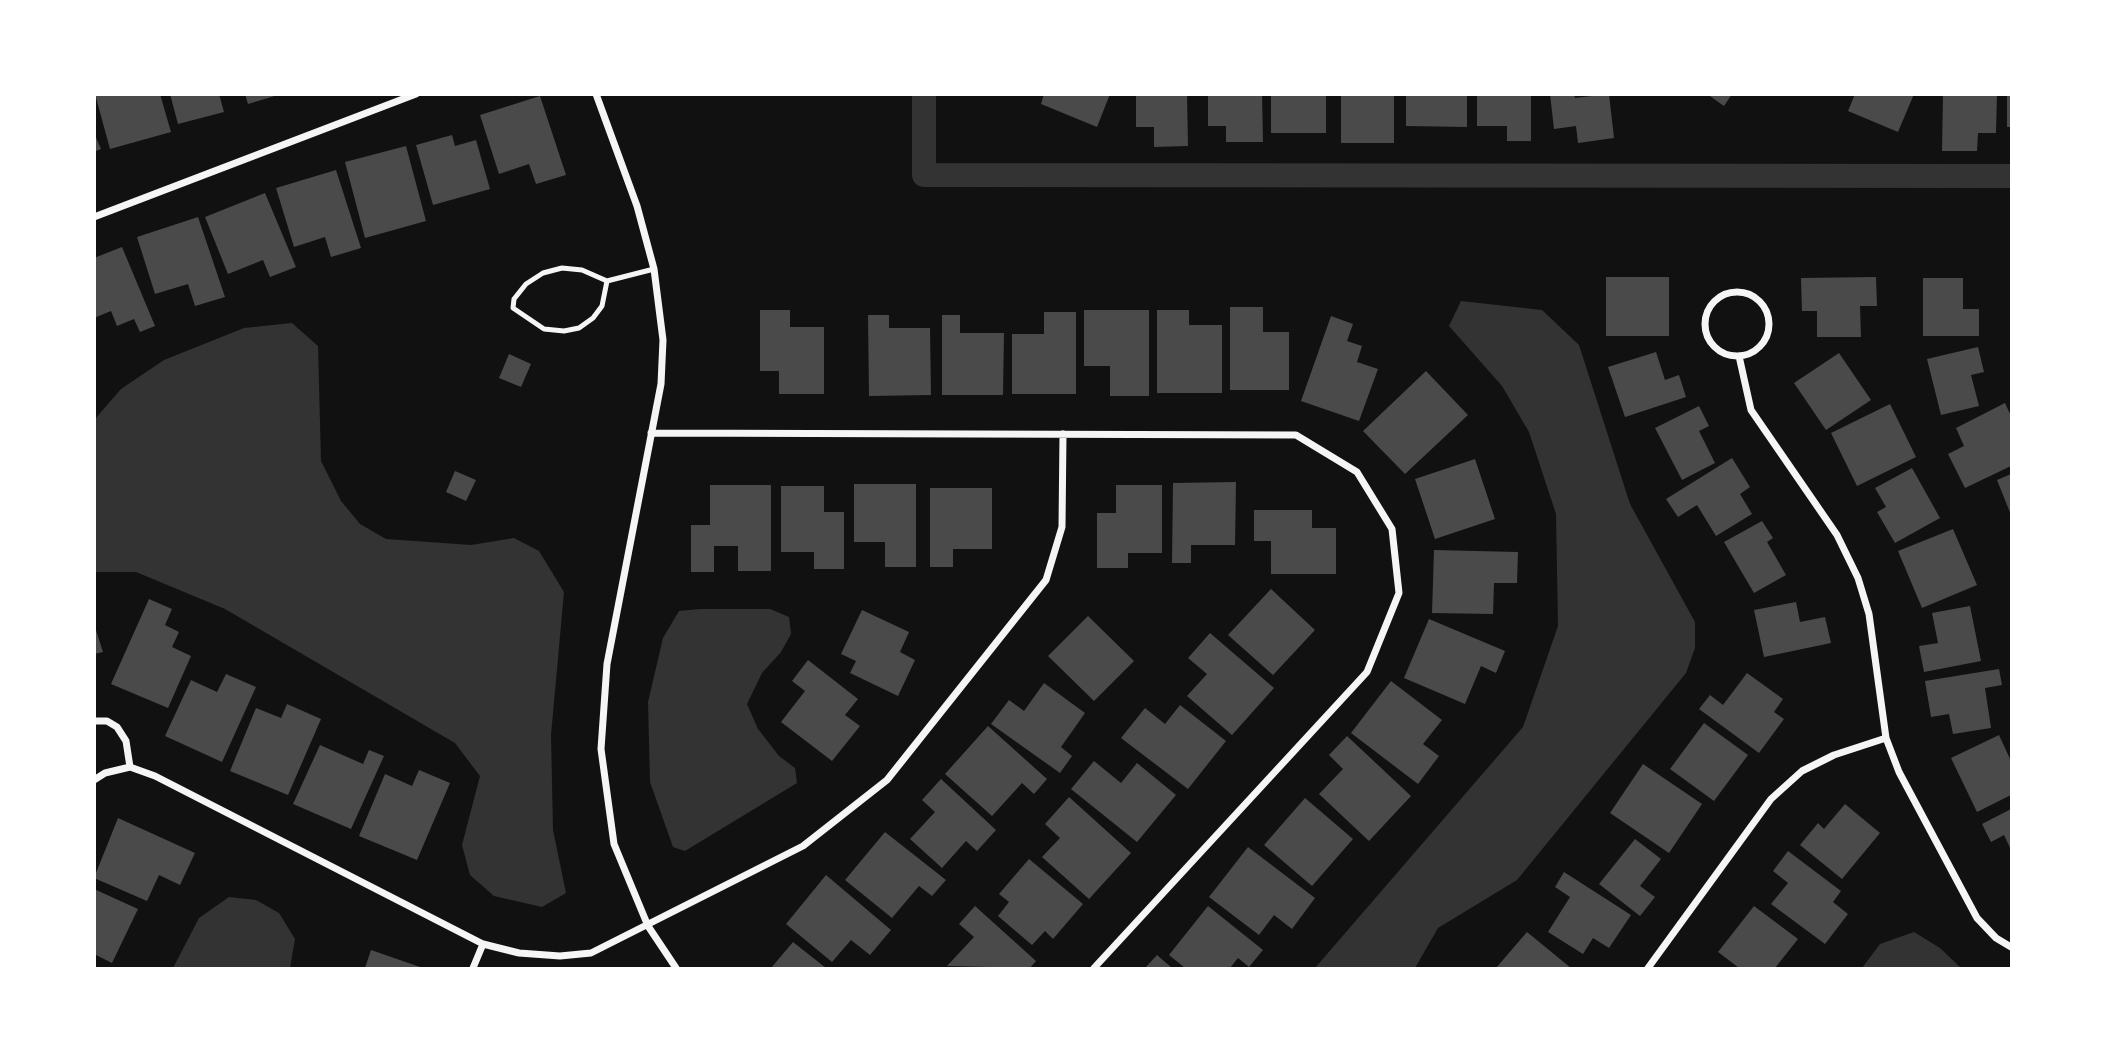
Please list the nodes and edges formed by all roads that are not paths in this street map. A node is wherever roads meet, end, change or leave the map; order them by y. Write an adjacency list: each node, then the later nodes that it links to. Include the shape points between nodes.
1 (416, 94): 3 (street)
2 (596, 94): 4 (street, via 637,206)
3 (94, 217)
4 (654, 270): 5 (lane); 7 (street, via 663,340 661,384)
5 (607, 281): 5 (lane, via 582,270 562,268 543,273 526,284 513,308 544,329 579,328 602,306)
6 (1739, 356): 6 (street, via 1764,341 1769,322 1762,303 1735,292 1714,300 1707,309 1705,331 1717,350); 10 (street, via 1751,410 1837,535 1858,578 1869,614)
7 (651, 433): 8 (street); 13 (street, via 607,664 601,748 614,844)
8 (1063, 434): 13 (street, via 1062,527 1046,580 887,780 803,846); 18 (street, via 1296,435 1357,472 1392,529 1399,593 1367,672)
9 (94, 721): 11 (street, via 117,727 126,741)
10 (1886, 738): 15 (street, via 1899,772 1977,918); 19 (street, via 1802,771 1771,799)
11 (130, 766): 12 (street); 14 (street)
12 (94, 780)
13 (648, 926): 14 (street, via 591,953 519,953); 17 (street)
14 (483, 944): 16 (street)
15 (2011, 947)
16 (473, 968)
17 (676, 968)
18 (1094, 968)
19 (1648, 968)

